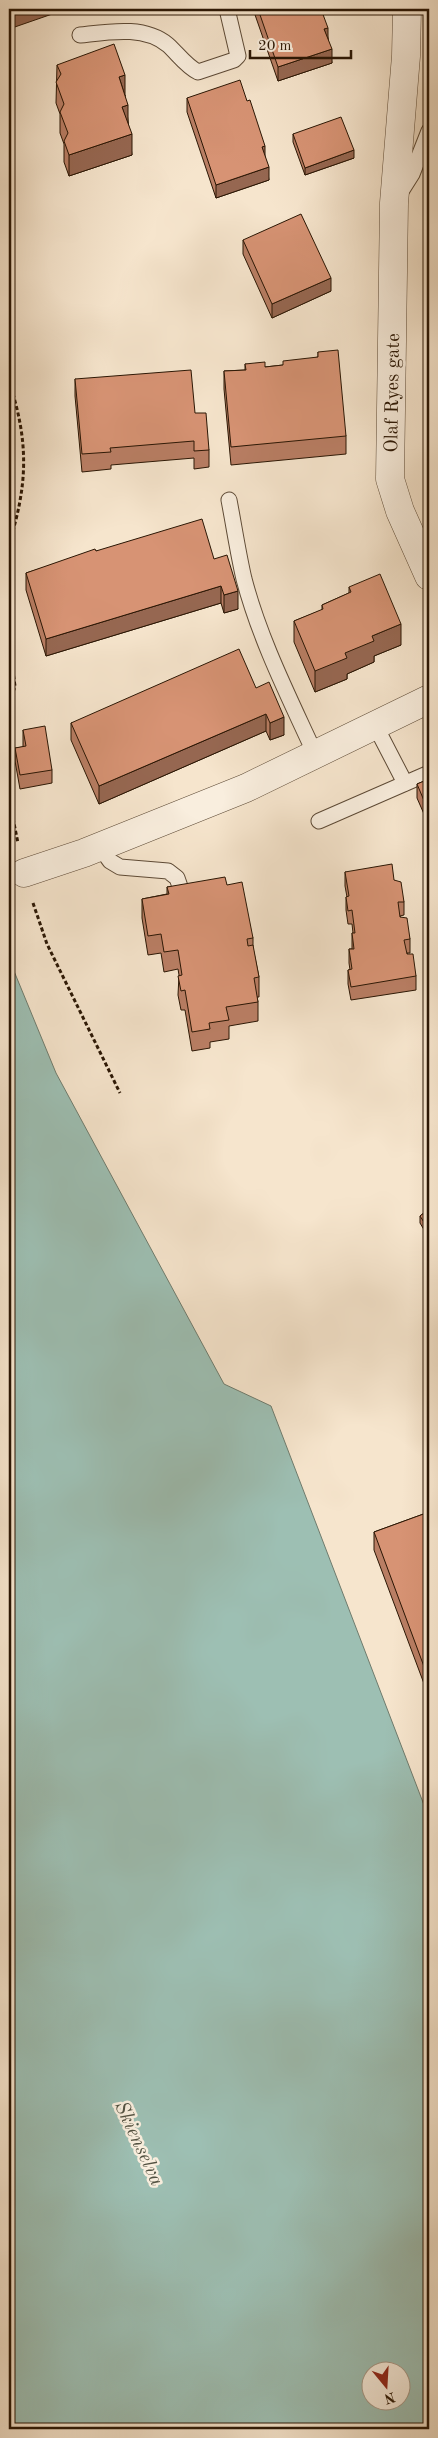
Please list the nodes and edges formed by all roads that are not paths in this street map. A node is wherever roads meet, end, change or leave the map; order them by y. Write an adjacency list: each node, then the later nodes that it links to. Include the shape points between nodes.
1 (227, 9): 3 (lane, via 238,56 198,72 166,43 146,34 116,30)
2 (406, 9): 5 (street, Olaf Ryes gate, via 406,56)
3 (80, 35)
4 (429, 131): 5 (lane, via 412,174)
5 (394, 203): 7 (street, Olaf Ryes gate, via 390,479 400,511)
6 (228, 500): 10 (lane, via 244,579 277,670)
7 (429, 576)
8 (429, 699): 9 (street)
9 (376, 727): 10 (street); 12 (lane)
10 (315, 754): 14 (street, via 246,788)
11 (429, 773): 12 (lane)
12 (406, 783): 13 (lane)
13 (319, 822)
14 (100, 847): 15 (street); 16 (lane, via 110,861 120,867 168,871 177,878)
15 (24, 873)
16 (185, 901)

